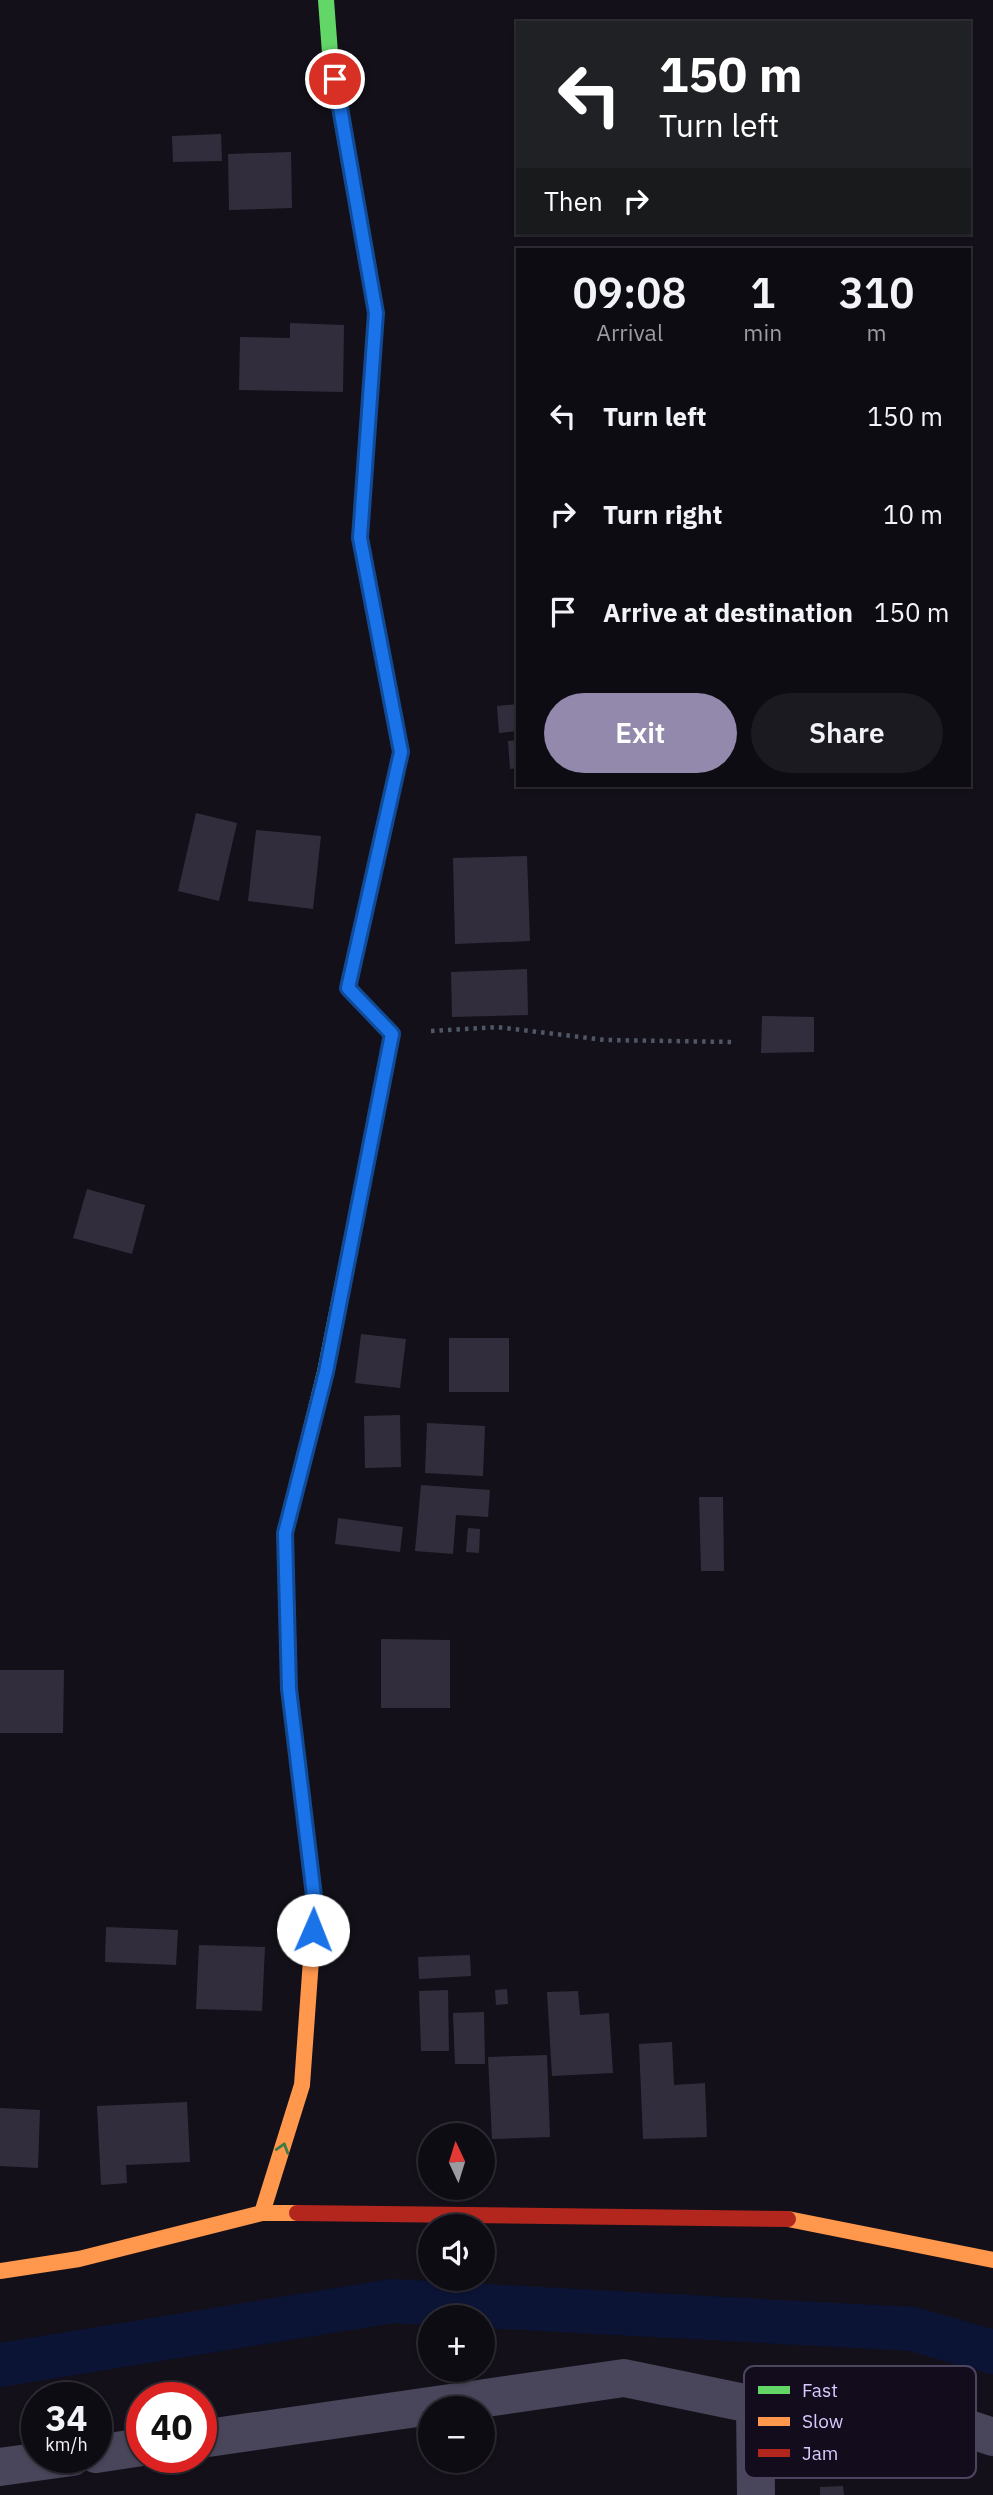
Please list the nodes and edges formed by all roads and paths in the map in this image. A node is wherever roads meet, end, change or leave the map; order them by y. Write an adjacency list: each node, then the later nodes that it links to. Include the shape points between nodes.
1 (326, 0): 2 (street, via 330,52 376,313 360,538 401,752 348,988)
2 (392, 1034): 3 (path, via 497,1027 605,1040); 4 (street, one-way to 2, via 302,2085 315,1904 289,1689 285,1533 326,1372)
3 (733, 1042)
4 (262, 2213): 5 (street, via 790,2219); 6 (street, via 79,2259)
5 (993, 2260)
6 (0, 2271)
7 (744, 2403): 9 (street, via 624,2378)
8 (976, 2431): 10 (street)
9 (217, 2437)
10 (993, 2437)
11 (21, 2464): 12 (street)
12 (0, 2467)

